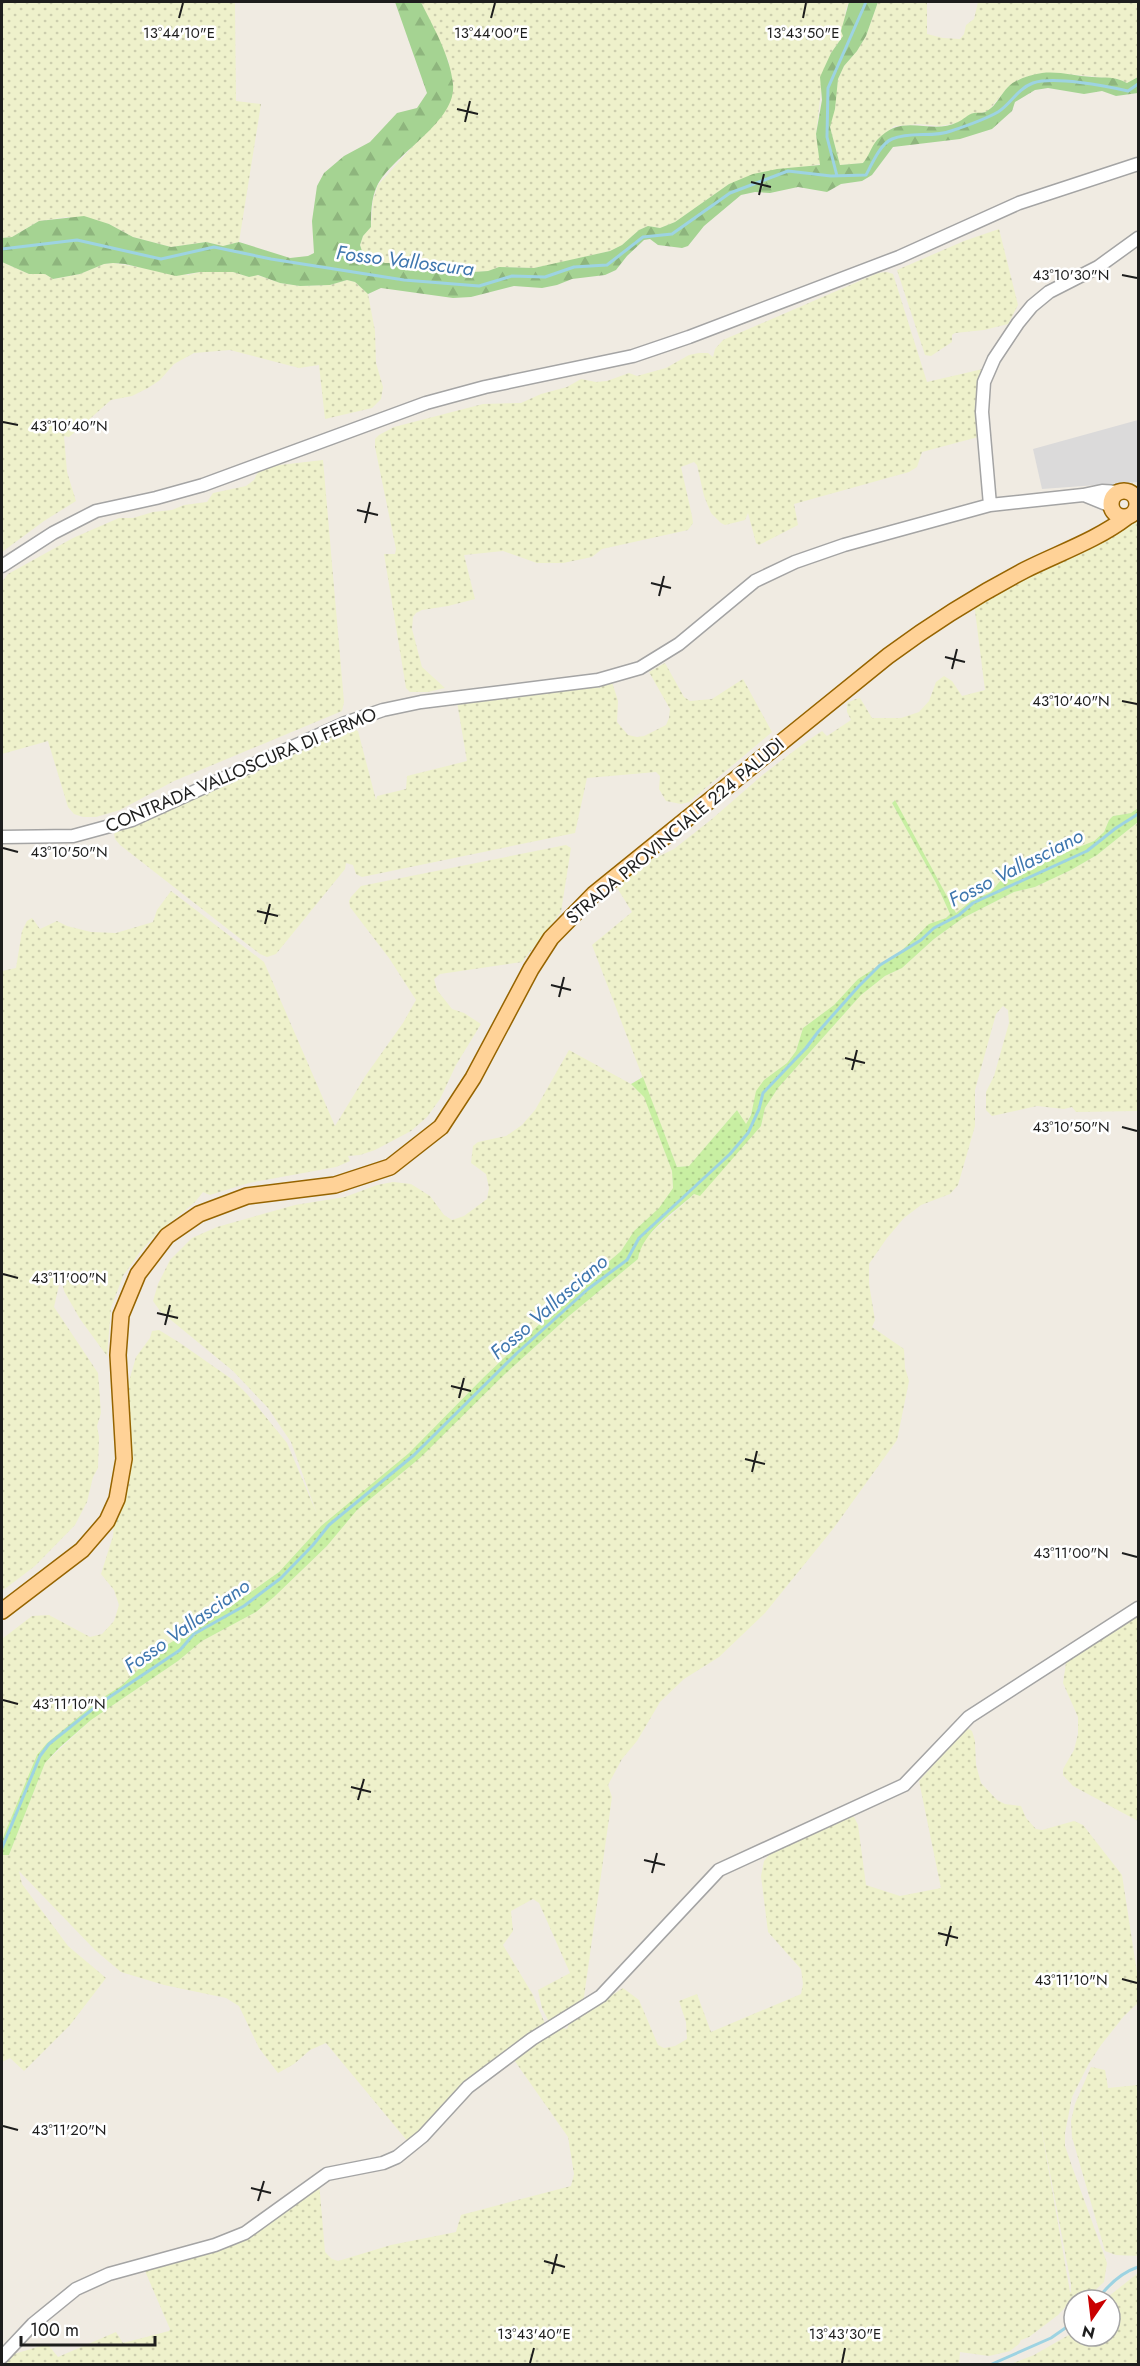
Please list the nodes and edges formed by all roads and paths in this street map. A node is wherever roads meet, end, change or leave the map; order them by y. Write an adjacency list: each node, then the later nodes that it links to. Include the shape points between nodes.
1 (1138, 164): 9 (street, via 1019,203 899,257 633,356 426,403 203,485 96,511)
2 (1138, 238): 5 (street, via 1032,306 994,359 984,382 982,412)
3 (1128, 491): 4 (street, CONTRADA VALLOSCURA DI FERMO); 6 (main road, via 1113,497); 7 (main road, via 1136,503)
4 (1083, 495): 5 (street, CONTRADA VALLOSCURA DI FERMO); 6 (street, CONTRADA VALLOSCURA DI FERMO)
5 (990, 505): 10 (street, CONTRADA VALLOSCURA DI FERMO, via 795,562 755,581 679,644 640,668 598,680 383,710 345,723 132,820 73,836)
6 (1111, 507): 7 (main road, via 1116,515); 8 (main road, STRADA PROVINCIALE 224 PALUDI, via 1107,524)
7 (1132, 515): 8 (main road, STRADA PROVINCIALE 224 PALUDI)
8 (1093, 538): 12 (main road, STRADA PROVINCIALE 224 PALUDI, via 1024,570 922,631 594,894 551,938 473,1078 441,1126 390,1167 335,1185 247,1196 199,1214 167,1236 138,1274 121,1315 118,1355 124,1459 117,1499 106,1521 82,1550)
9 (2, 566)
10 (2, 837)
11 (1138, 1608): 13 (street, via 969,1717 904,1785 719,1870 601,1996 532,2039 468,2087 423,2136 397,2157 327,2174 245,2233 109,2274 76,2289 33,2324)
12 (2, 1611)
13 (2, 2357)

